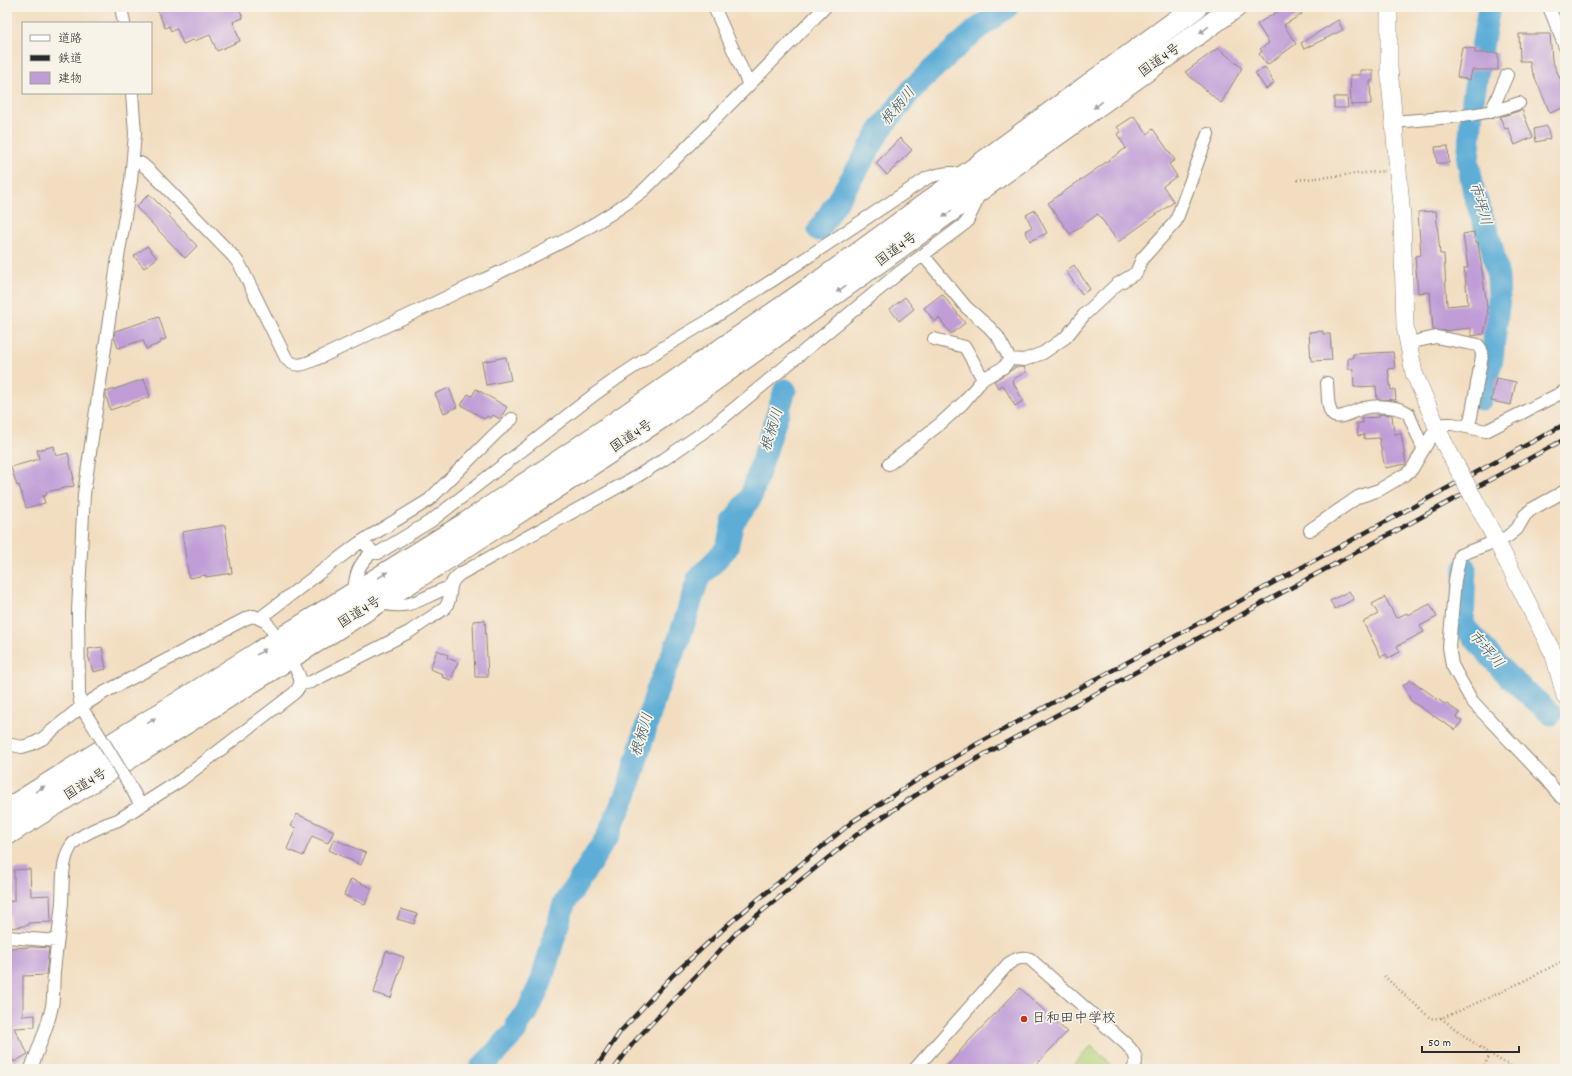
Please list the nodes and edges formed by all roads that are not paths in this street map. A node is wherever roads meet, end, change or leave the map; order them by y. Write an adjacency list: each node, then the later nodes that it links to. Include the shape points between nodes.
1 (121, 7): 8 (street)
2 (714, 7): 11 (street)
3 (825, 7): 11 (street)
4 (1196, 7): 18 (highway, 国道4号)
5 (1235, 7): 18 (highway, 国道4号, one-way to 18)
6 (1389, 7): 15 (street)
7 (1549, 7): 9 (street)
8 (124, 22)
9 (1565, 47)
10 (1508, 75): 14 (street)
11 (749, 85): 17 (street, via 644,190 604,219 537,255 298,366 291,364 286,358 247,277 233,256 151,172)
12 (132, 94): 17 (street, via 135,133)
13 (1519, 103): 14 (street)
14 (1491, 112): 15 (street)
15 (1394, 122): 21 (street)
16 (1208, 134): 22 (street, via 1176,221 1142,259 1136,273 1116,285 1084,314 1066,337 1043,353 1024,360)
17 (133, 160): 43 (street, via 84,494 78,611)
18 (974, 182): 19 (street, via 975,205 966,223); 35 (street, via 956,172 927,178 623,374 431,521 378,553); 37 (highway, 国道4号, one-way to 18, via 467,523 657,396 821,280); 38 (highway, 国道4号, one-way to 38, via 666,414)
19 (923, 255): 22 (street, via 966,307 998,337); 36 (street, via 718,422 636,477 460,574 454,578)
20 (934, 339): 23 (street, via 965,348)
21 (1408, 343): 27 (street, via 1436,337 1478,345 1481,349 1482,356); 28 (street, via 1414,373)
22 (1010, 359): 23 (street, via 1004,367)
23 (983, 379): 30 (street, via 963,403 940,424)
24 (1327, 383): 29 (street, via 1330,407 1336,417 1364,408 1404,410 1408,413)
25 (1565, 391): 27 (street, via 1486,431)
26 (512, 419): 34 (street, via 429,500)
27 (1468, 426): 28 (street, via 1445,424)
28 (1440, 434): 29 (street); 33 (street, bridge)
29 (1423, 448): 32 (street, via 1412,469 1406,474 1379,490 1358,497)
30 (888, 464)
31 (1565, 491): 33 (street, via 1532,509 1517,529 1507,537)
32 (1310, 530)
33 (1494, 536): 42 (street, via 1554,655); 45 (street, via 1460,555 1449,647 1452,665 1472,701)
34 (362, 541): 35 (street); 39 (street)
35 (373, 552): 37 (street, via 360,565 355,579)
36 (450, 587): 38 (street, via 408,605 392,606); 41 (street, via 450,602 445,608 409,632 311,682)
37 (354, 594): 40 (highway, 国道4号)
38 (377, 602): 40 (highway, 国道4号)
39 (260, 618): 40 (street, via 269,625); 43 (street, via 247,618)
40 (284, 649): 41 (street, via 300,677); 47 (highway, 国道4号, one-way to 40); 48 (highway, 国道4号)
41 (301, 684): 46 (street, via 294,694 181,780)
42 (1565, 696)
43 (81, 707): 44 (street, via 42,739 22,747); 46 (street, bridge)
44 (7, 744)
45 (1565, 799)
46 (141, 806): 50 (street, via 79,838 72,845 67,854 63,873)
47 (7, 810)
48 (7, 834)
49 (7, 937): 50 (street)
50 (57, 941): 51 (street, via 52,1005)
51 (30, 1069)
52 (914, 1069): 53 (street, via 1008,964 1024,957 1030,959 1126,1044 1136,1056)
53 (1133, 1069)

